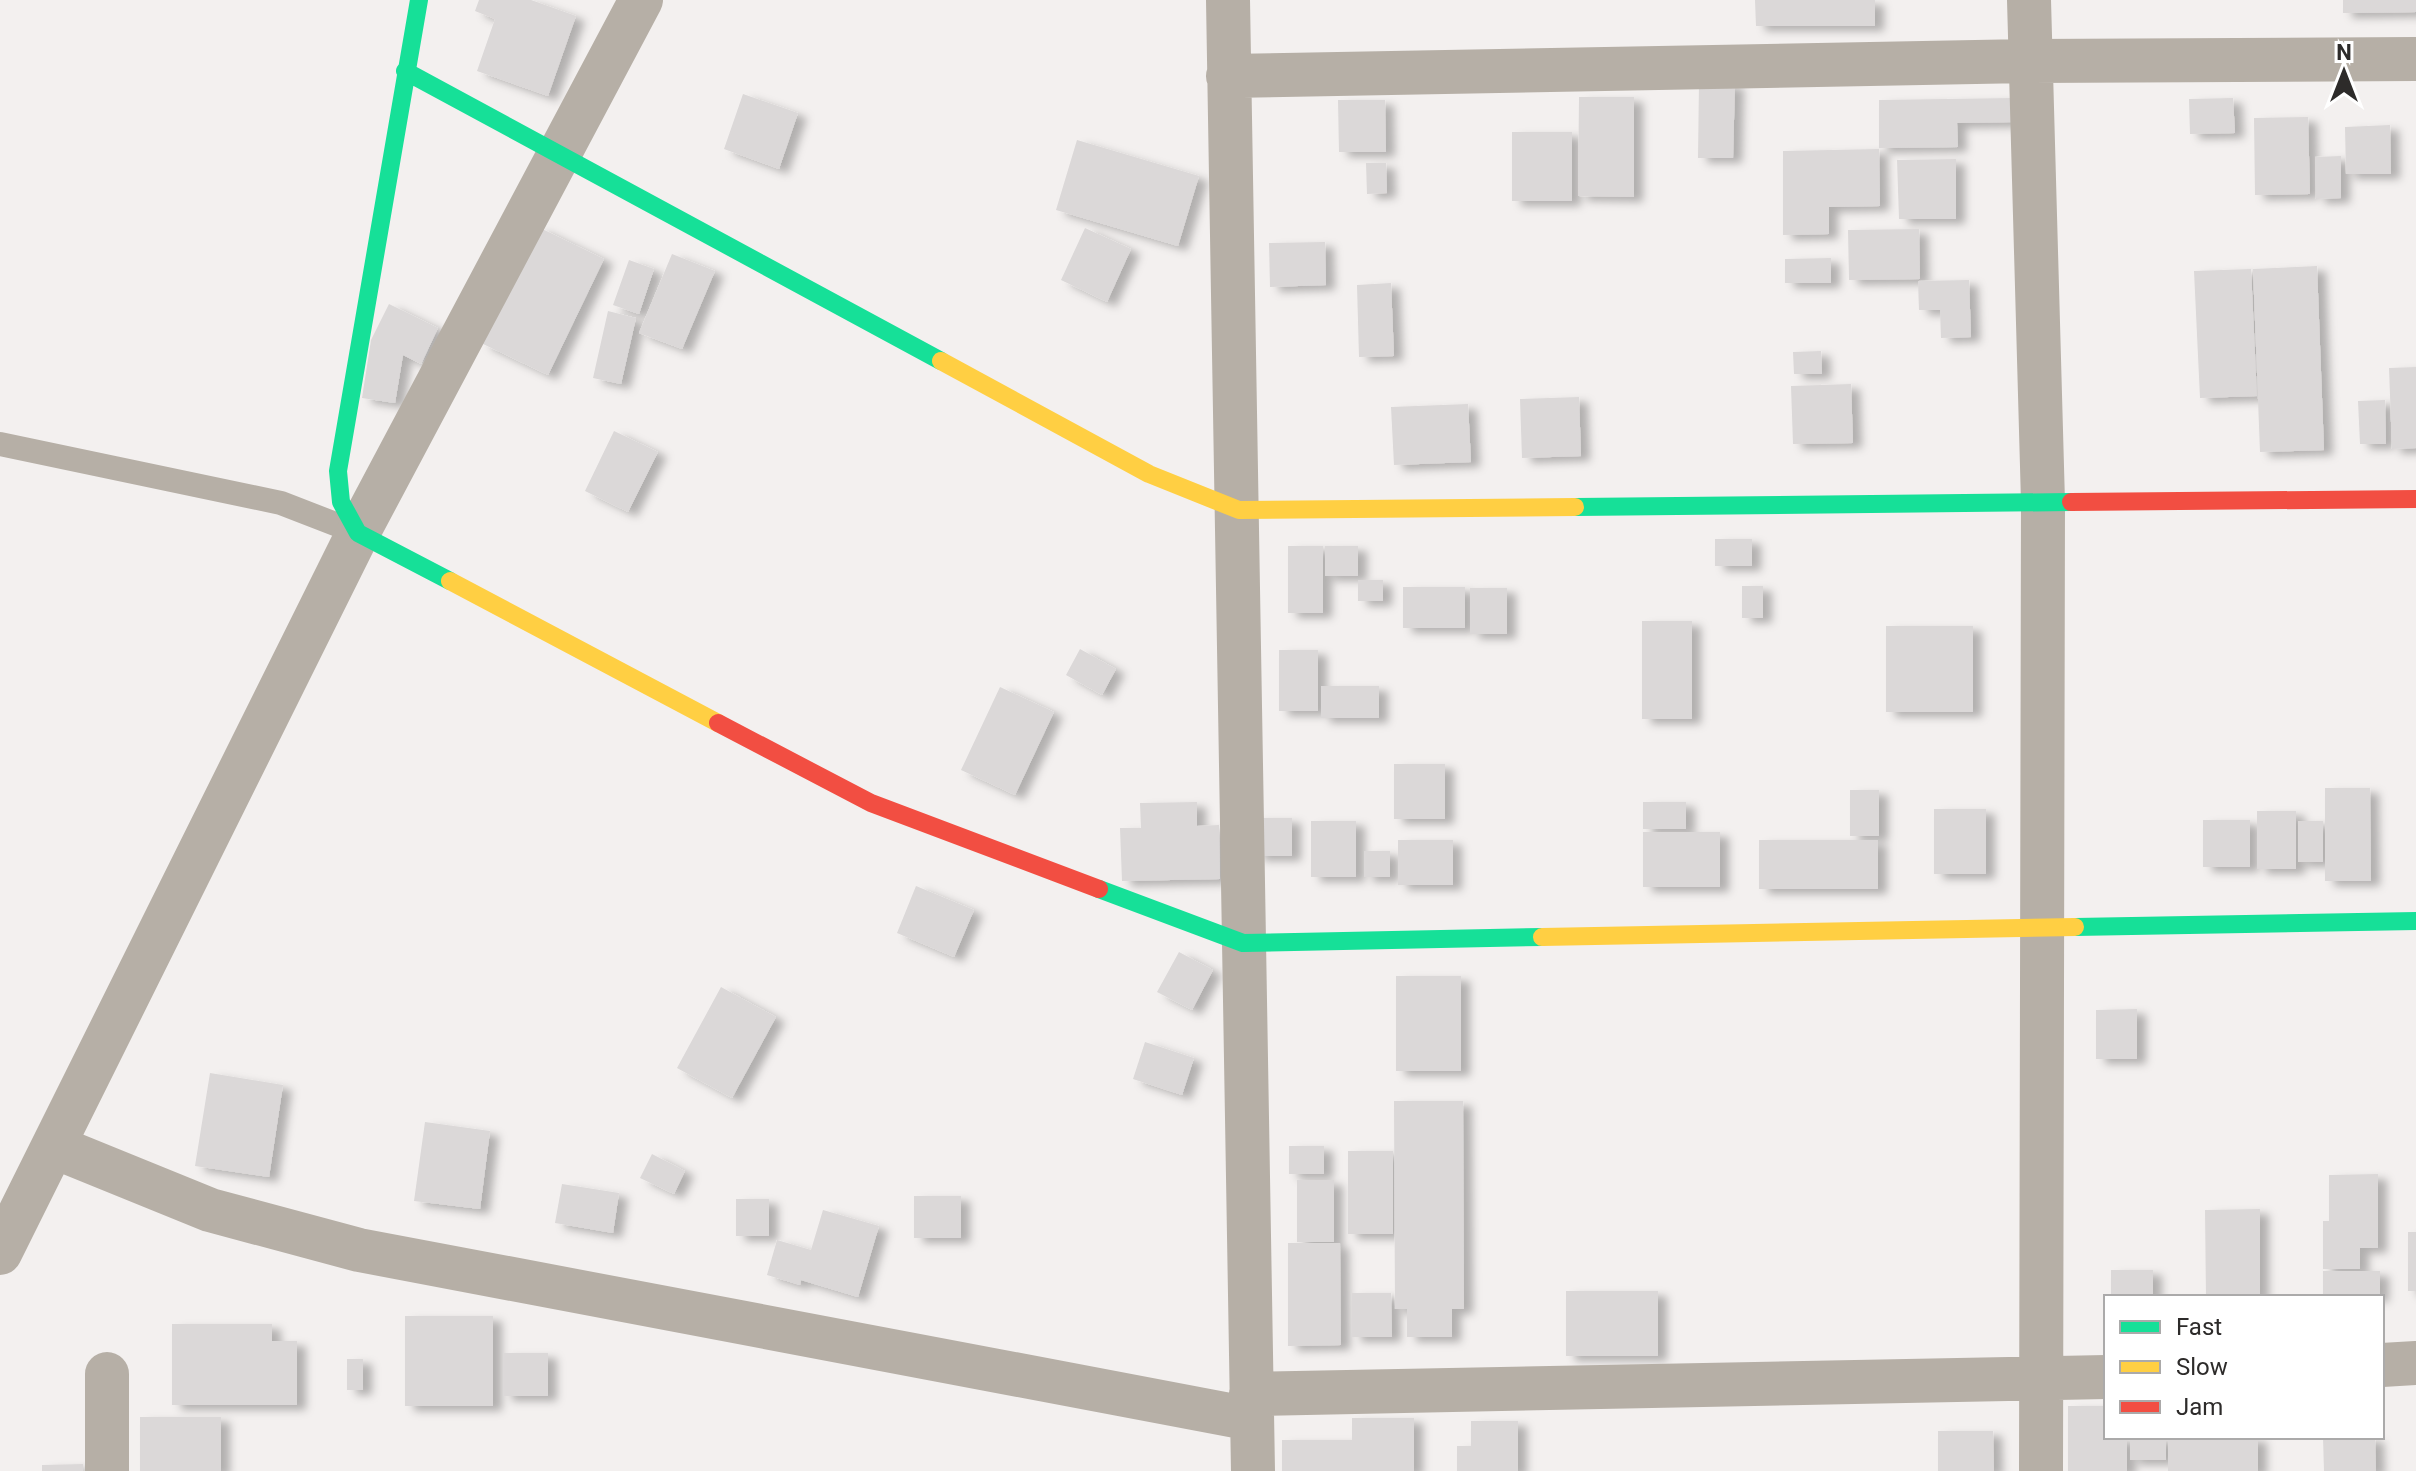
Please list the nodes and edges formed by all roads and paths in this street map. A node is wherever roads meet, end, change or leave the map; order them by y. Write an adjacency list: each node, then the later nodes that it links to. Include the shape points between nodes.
1 (419, 0): 7 (street)
2 (641, 0): 9 (street)
3 (1228, 0): 8 (street)
4 (2029, 0): 6 (street)
5 (2416, 59): 6 (street)
6 (2028, 61): 8 (street); 12 (street)
7 (405, 71): 9 (street); 14 (street, via 338,471 341,502)
8 (1228, 76): 13 (street)
9 (560, 153): 13 (street, via 1149,474); 14 (street)
10 (0, 444): 14 (lane, via 281,503)
11 (2416, 499): 12 (street)
12 (2043, 502): 13 (street); 16 (street)
13 (1239, 510): 17 (street)
14 (358, 533): 17 (street, via 871,803); 18 (street)
15 (2416, 921): 16 (street)
16 (2045, 928): 17 (street); 24 (street)
17 (1243, 943): 25 (street)
18 (55, 1147): 19 (street); 25 (street, via 210,1210 359,1250)
19 (0, 1253)
20 (2416, 1363): 21 (street)
21 (2384, 1365)
22 (107, 1374): 26 (street)
23 (2104, 1377): 24 (street)
24 (2040, 1380): 25 (street); 28 (street)
25 (1251, 1406): 27 (street)
26 (107, 1471)
27 (1253, 1471)
28 (2041, 1471)

